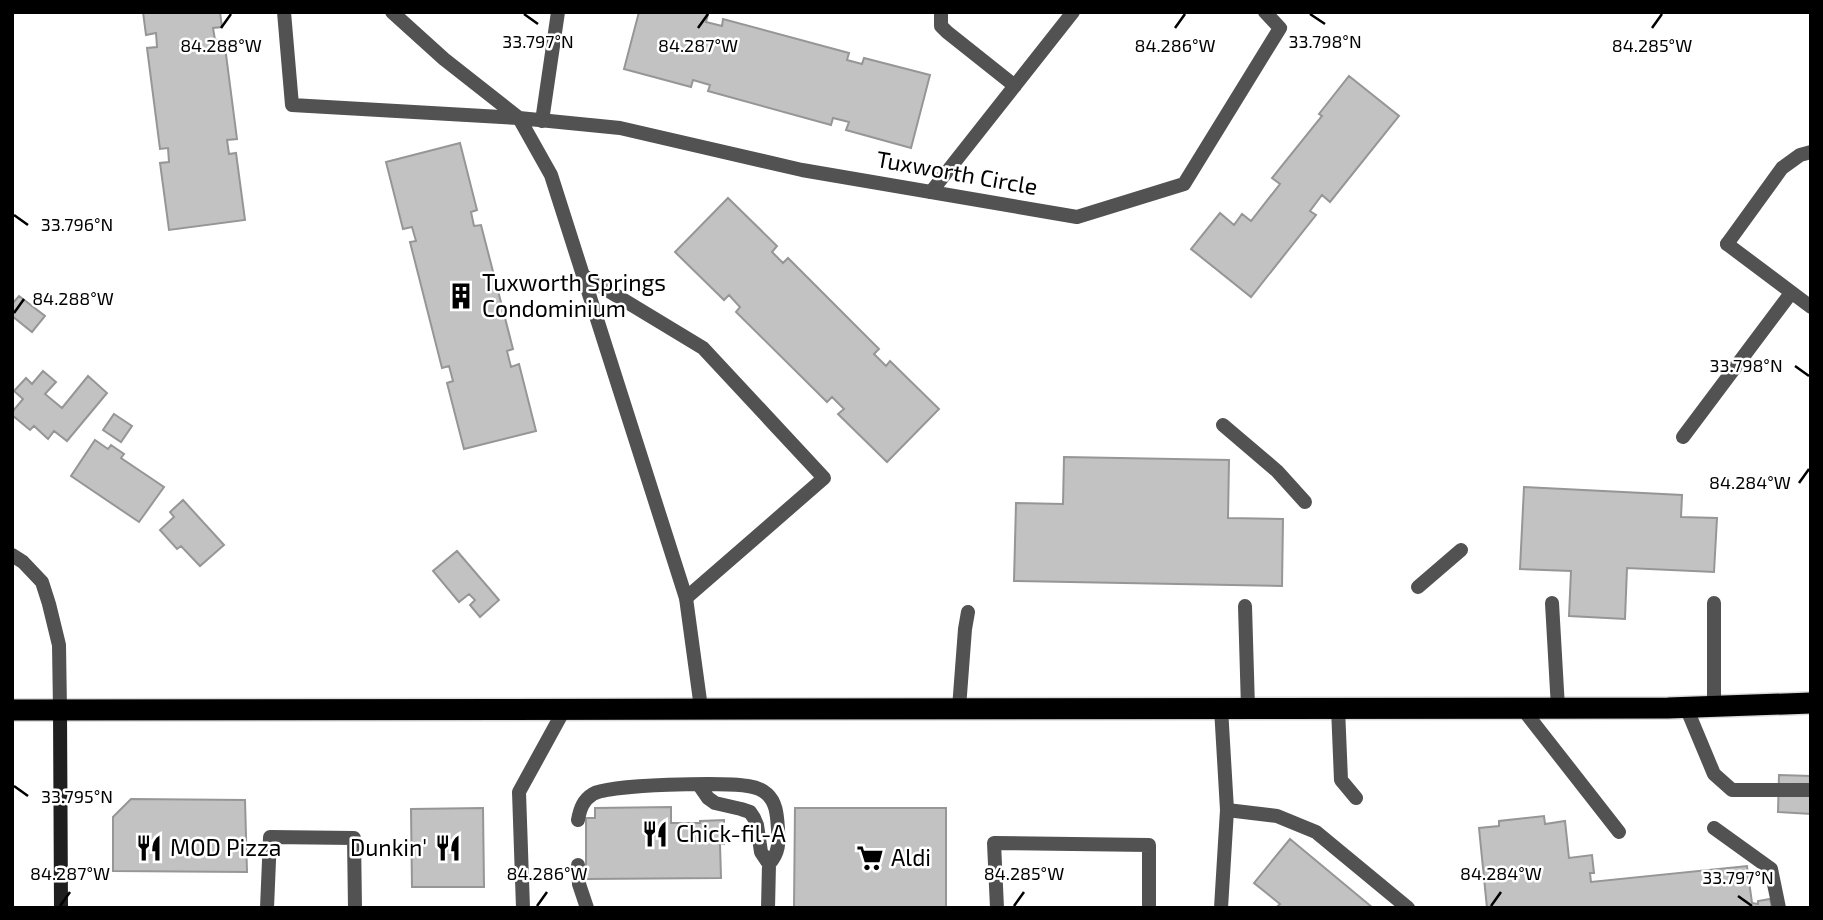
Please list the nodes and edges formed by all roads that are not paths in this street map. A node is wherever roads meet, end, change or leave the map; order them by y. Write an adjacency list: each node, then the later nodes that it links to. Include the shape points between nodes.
1 (284, 12): 8 (street, Tuxworth Circle, via 292,105)
2 (392, 12): 8 (street)
3 (558, 12): 9 (street)
4 (941, 12): 7 (street, via 941,26)
5 (1073, 12): 7 (street)
6 (1265, 12): 11 (street, Tuxworth Circle, via 1280,28 1184,184 1077,217)
7 (1015, 86): 11 (street)
8 (519, 118): 9 (street, Tuxworth Circle); 12 (street, via 551,174)
9 (542, 121): 11 (street, Tuxworth Circle, via 620,128 802,170)
10 (1811, 152): 13 (street, via 1782,168 1727,244)
11 (931, 192)
12 (583, 275): 21 (street); 21 (street, via 703,348 824,478)
13 (1791, 293): 14 (street); 16 (street)
14 (1811, 307)
15 (1223, 425): 17 (street)
16 (1683, 437)
17 (1305, 502)
18 (1461, 550): 20 (street)
19 (12, 555): 37 (street, via 41,582 49,604 59,645)
20 (1418, 587)
21 (686, 598): 29 (street)
22 (1552, 603): 35 (street)
23 (1714, 603): 27 (street)
24 (1245, 606): 32 (street)
25 (968, 612): 30 (street)
26 (1811, 703): 27 (highway)
27 (1714, 706): 28 (highway)
28 (1686, 707): 35 (highway); 40 (street, via 1714,774 1732,790)
29 (701, 708): 30 (highway); 38 (highway)
30 (959, 708): 31 (highway)
31 (1221, 708): 32 (highway); 42 (street)
32 (1248, 708): 33 (highway)
33 (1338, 708): 34 (highway); 41 (street, via 1341,780)
34 (1522, 708): 35 (highway); 45 (street)
35 (1558, 708)
36 (12, 710): 37 (highway)
37 (60, 710): 38 (highway); 48 (street)
38 (564, 710): 51 (street, via 519,792)
39 (699, 785): 43 (street, via 602,790 584,801); 46 (street, via 715,803 750,813); 46 (street, via 751,786 770,796 779,843)
40 (1811, 790)
41 (1356, 798)
42 (1227, 810): 56 (street); 57 (street, via 1277,816 1316,832)
43 (578, 820)
44 (1714, 828): 58 (street, via 1771,869)
45 (1619, 832)
46 (769, 864): 53 (street)
47 (578, 865): 52 (street)
48 (61, 908)
49 (267, 908): 50 (street, via 270,837 354,838)
50 (355, 908)
51 (523, 908)
52 (587, 908)
53 (768, 908)
54 (997, 908): 55 (street, via 994,843 1149,845)
55 (1149, 908)
56 (1221, 908)
57 (1408, 908)
58 (1779, 908)

